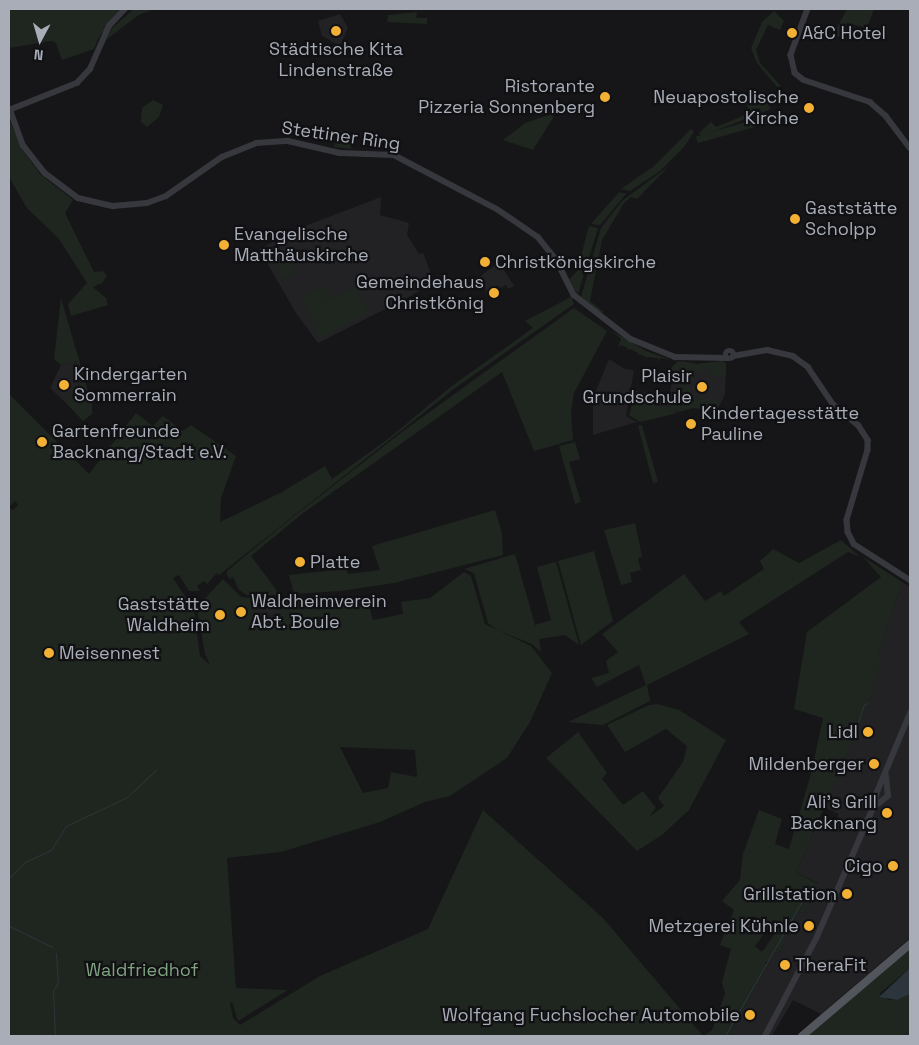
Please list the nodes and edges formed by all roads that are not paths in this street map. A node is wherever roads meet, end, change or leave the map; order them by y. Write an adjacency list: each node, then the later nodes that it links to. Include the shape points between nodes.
1 (125, 9): 3 (street, via 109,26 90,69 77,83)
2 (808, 9): 4 (street, via 792,55 796,73 804,80 870,102 886,116)
3 (9, 110): 5 (street, Stettiner Ring, via 23,145 45,173 78,198 113,206 147,203 166,196 222,157 264,142 288,141 348,154 394,155 503,213 538,237 556,259 574,295 631,339 658,352 693,358 767,350 793,356 808,367 833,404 859,426 868,440 868,450 847,520 849,536 861,549)
4 (910, 148)
5 (910, 580)
6 (910, 713): 7 (street, via 886,770)
7 (883, 789): 8 (street); 9 (street, via 888,794)
8 (877, 795): 9 (street); 10 (street)
9 (884, 799): 10 (street)
10 (873, 808): 12 (street, via 801,970)
11 (910, 944): 13 (main road)
12 (765, 1036)
13 (802, 1036)

